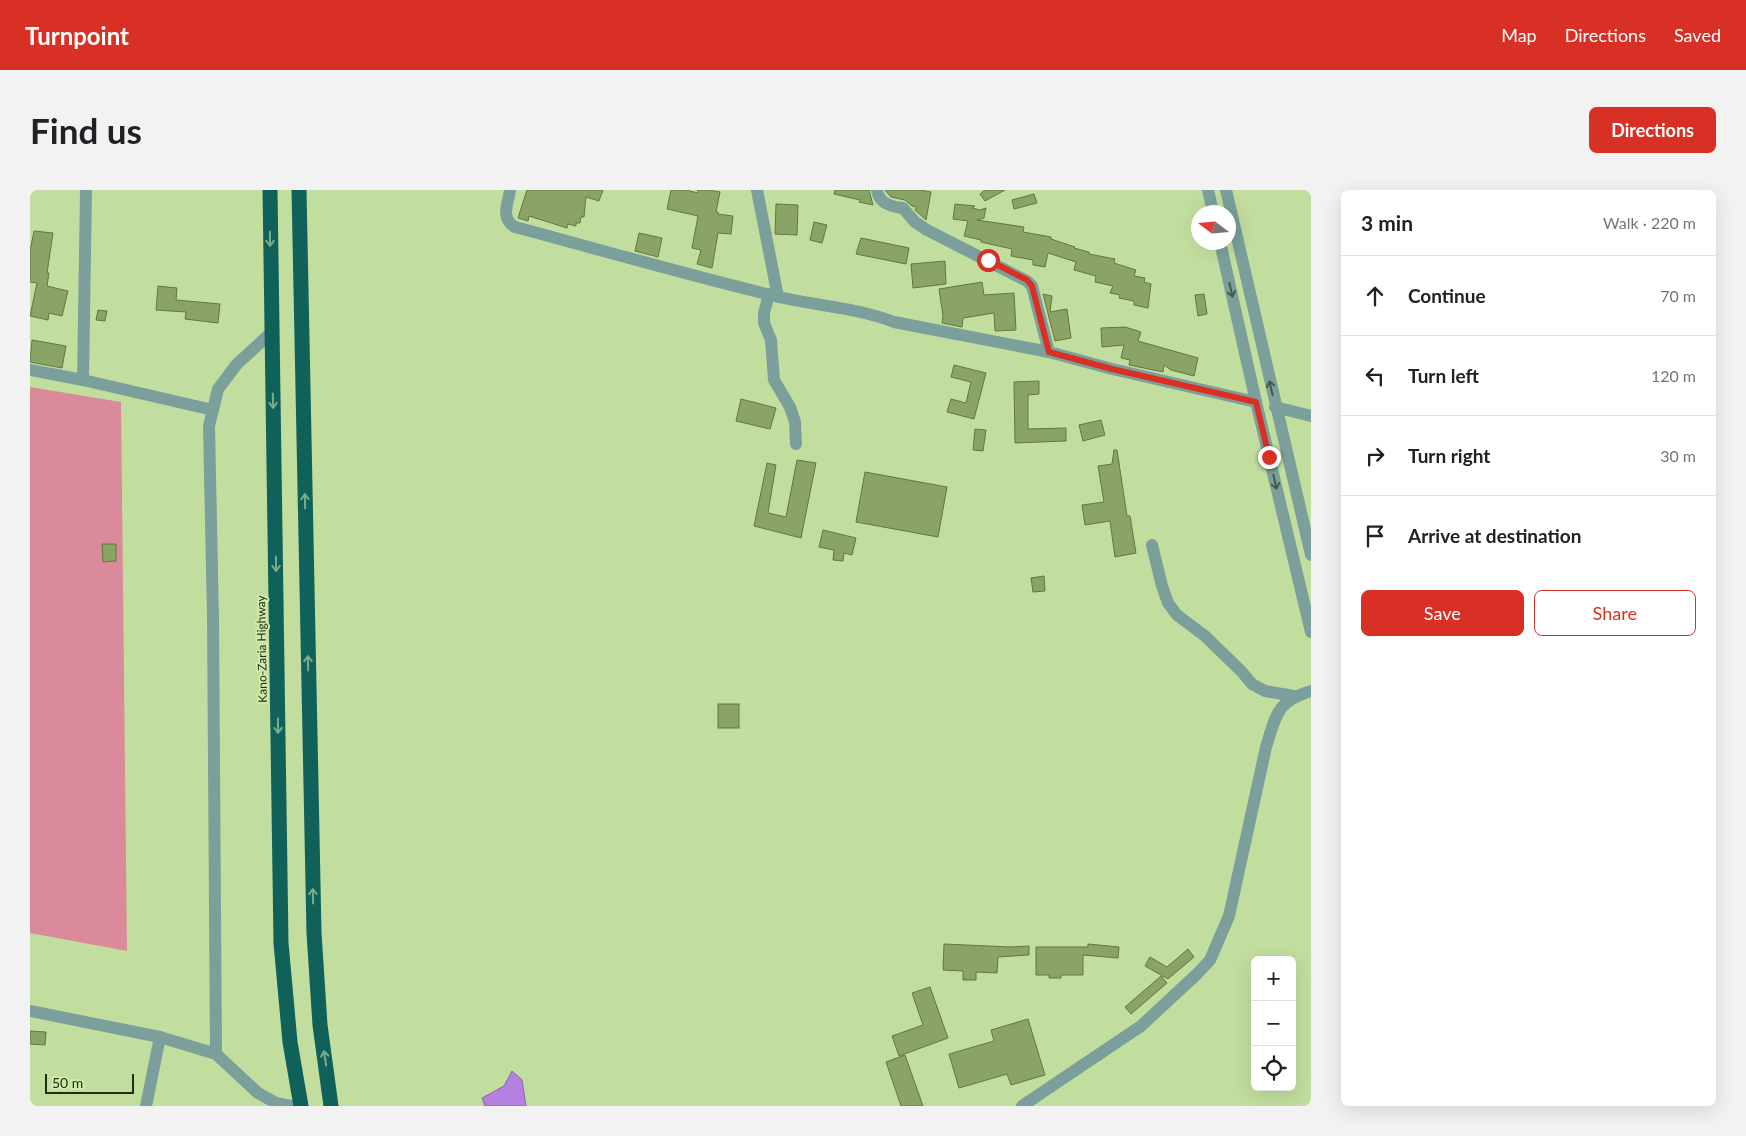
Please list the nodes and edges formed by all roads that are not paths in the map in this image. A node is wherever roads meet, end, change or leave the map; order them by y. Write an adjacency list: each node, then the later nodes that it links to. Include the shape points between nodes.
1 (86, 190): 15 (street)
2 (270, 190): 12 (highway, Kano-Zaria Highway, one-way to 12)
3 (298, 190): 32 (highway, one-way to 3, via 320,1025 314,933)
4 (510, 190): 11 (street, via 505,215 514,227)
5 (757, 190): 11 (street)
6 (877, 190): 13 (street, via 877,195 889,206 904,208 915,222 927,230 1027,280 1032,286)
7 (1208, 190): 9 (street)
8 (1226, 190): 17 (street, one-way to 8)
9 (1211, 205)
10 (1222, 250): 16 (street, one-way to 16)
11 (774, 296): 13 (street, via 848,308 894,322); 20 (street, via 764,313 764,323 771,340 774,380 790,406)
12 (272, 332): 18 (street, via 237,364 218,389); 31 (highway, Kano-Zaria Highway, one-way to 31, via 282,943 290,1042)
13 (1049, 352): 16 (street)
14 (30, 370): 15 (street)
15 (82, 380): 18 (street)
16 (1256, 402): 23 (street, one-way to 23)
17 (1275, 407): 19 (street); 22 (street)
18 (213, 410): 28 (street, via 209,426)
19 (1311, 416)
20 (796, 444)
21 (1152, 545): 25 (street, via 1168,603 1177,615 1205,636 1252,684 1265,691)
22 (1311, 554)
23 (1310, 625)
24 (1311, 691): 25 (street)
25 (1294, 696): 33 (street, via 1281,708 1273,724 1229,916 1210,960 1141,1026)
26 (30, 1012): 27 (street)
27 (160, 1037): 28 (street); 29 (street)
28 (216, 1054): 30 (street, via 258,1093 276,1103)
29 (146, 1106)
30 (292, 1106)
31 (301, 1106)
32 (331, 1106)
33 (1022, 1106)

